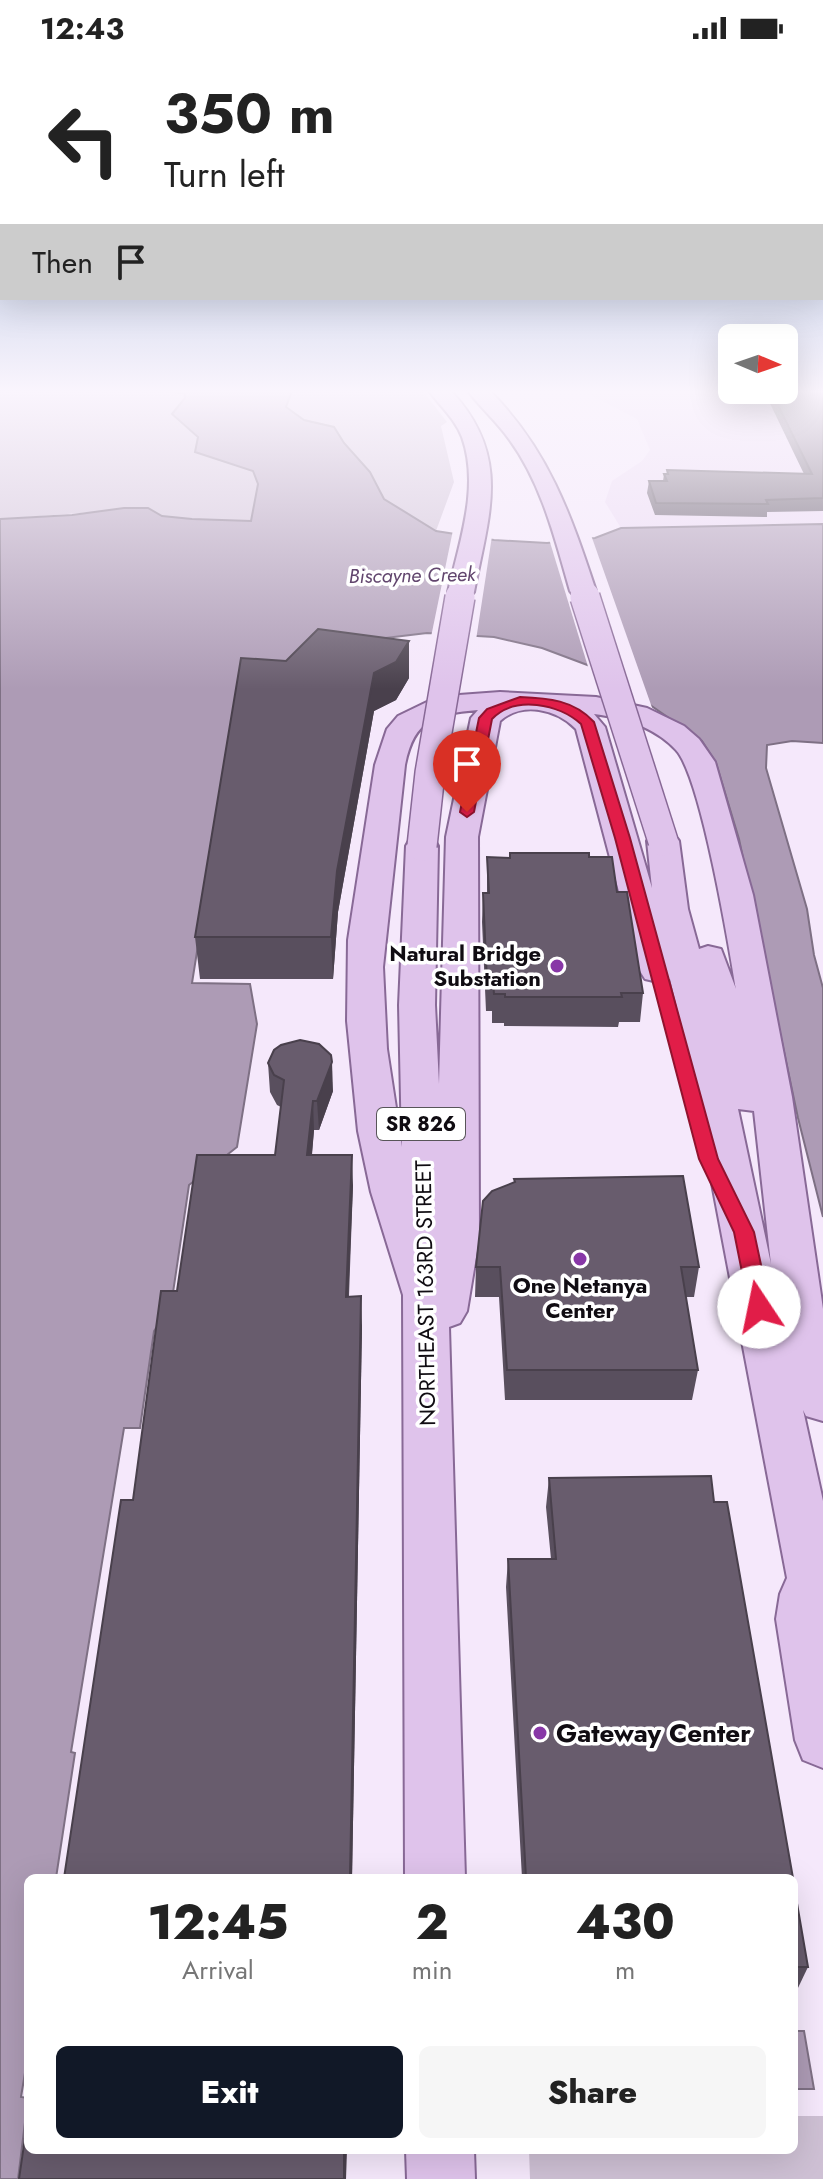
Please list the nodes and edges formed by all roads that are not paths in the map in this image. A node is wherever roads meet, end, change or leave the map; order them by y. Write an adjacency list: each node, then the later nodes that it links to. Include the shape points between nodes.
1 (481, 490): 6 (main road, NORTHEAST 163RD STREET / SR 826, bridge, via 440,710 422,846 417,1005)
2 (552, 490): 4 (main road, bridge)
3 (536, 702): 5 (main road, via 578,714 590,727 709,1159); 6 (main road, via 451,705 413,718 398,734 389,776 366,940 368,1028 383,1159); 7 (main road, via 612,707 648,718 683,739 700,762 735,888 754,987 774,1100); 8 (main road, via 496,709 486,718 462,837 457,1239)
4 (663, 841): 5 (main road, via 671,909); 7 (main road, via 693,910 733,1036)
5 (744, 1232): 10 (main road)
6 (426, 1296): 8 (main road, NORTHEAST 163RD STREET / SR 826)
7 (798, 1302): 9 (main road)
8 (428, 1402): 13 (main road, NORTHEAST 163RD STREET / SR 826)
9 (823, 1402)
10 (809, 1566): 11 (main road); 12 (main road, via 803,1619)
11 (823, 1625)
12 (823, 1740)
13 (435, 1874)
14 (440, 2154): 15 (main road)
15 (441, 2179)

